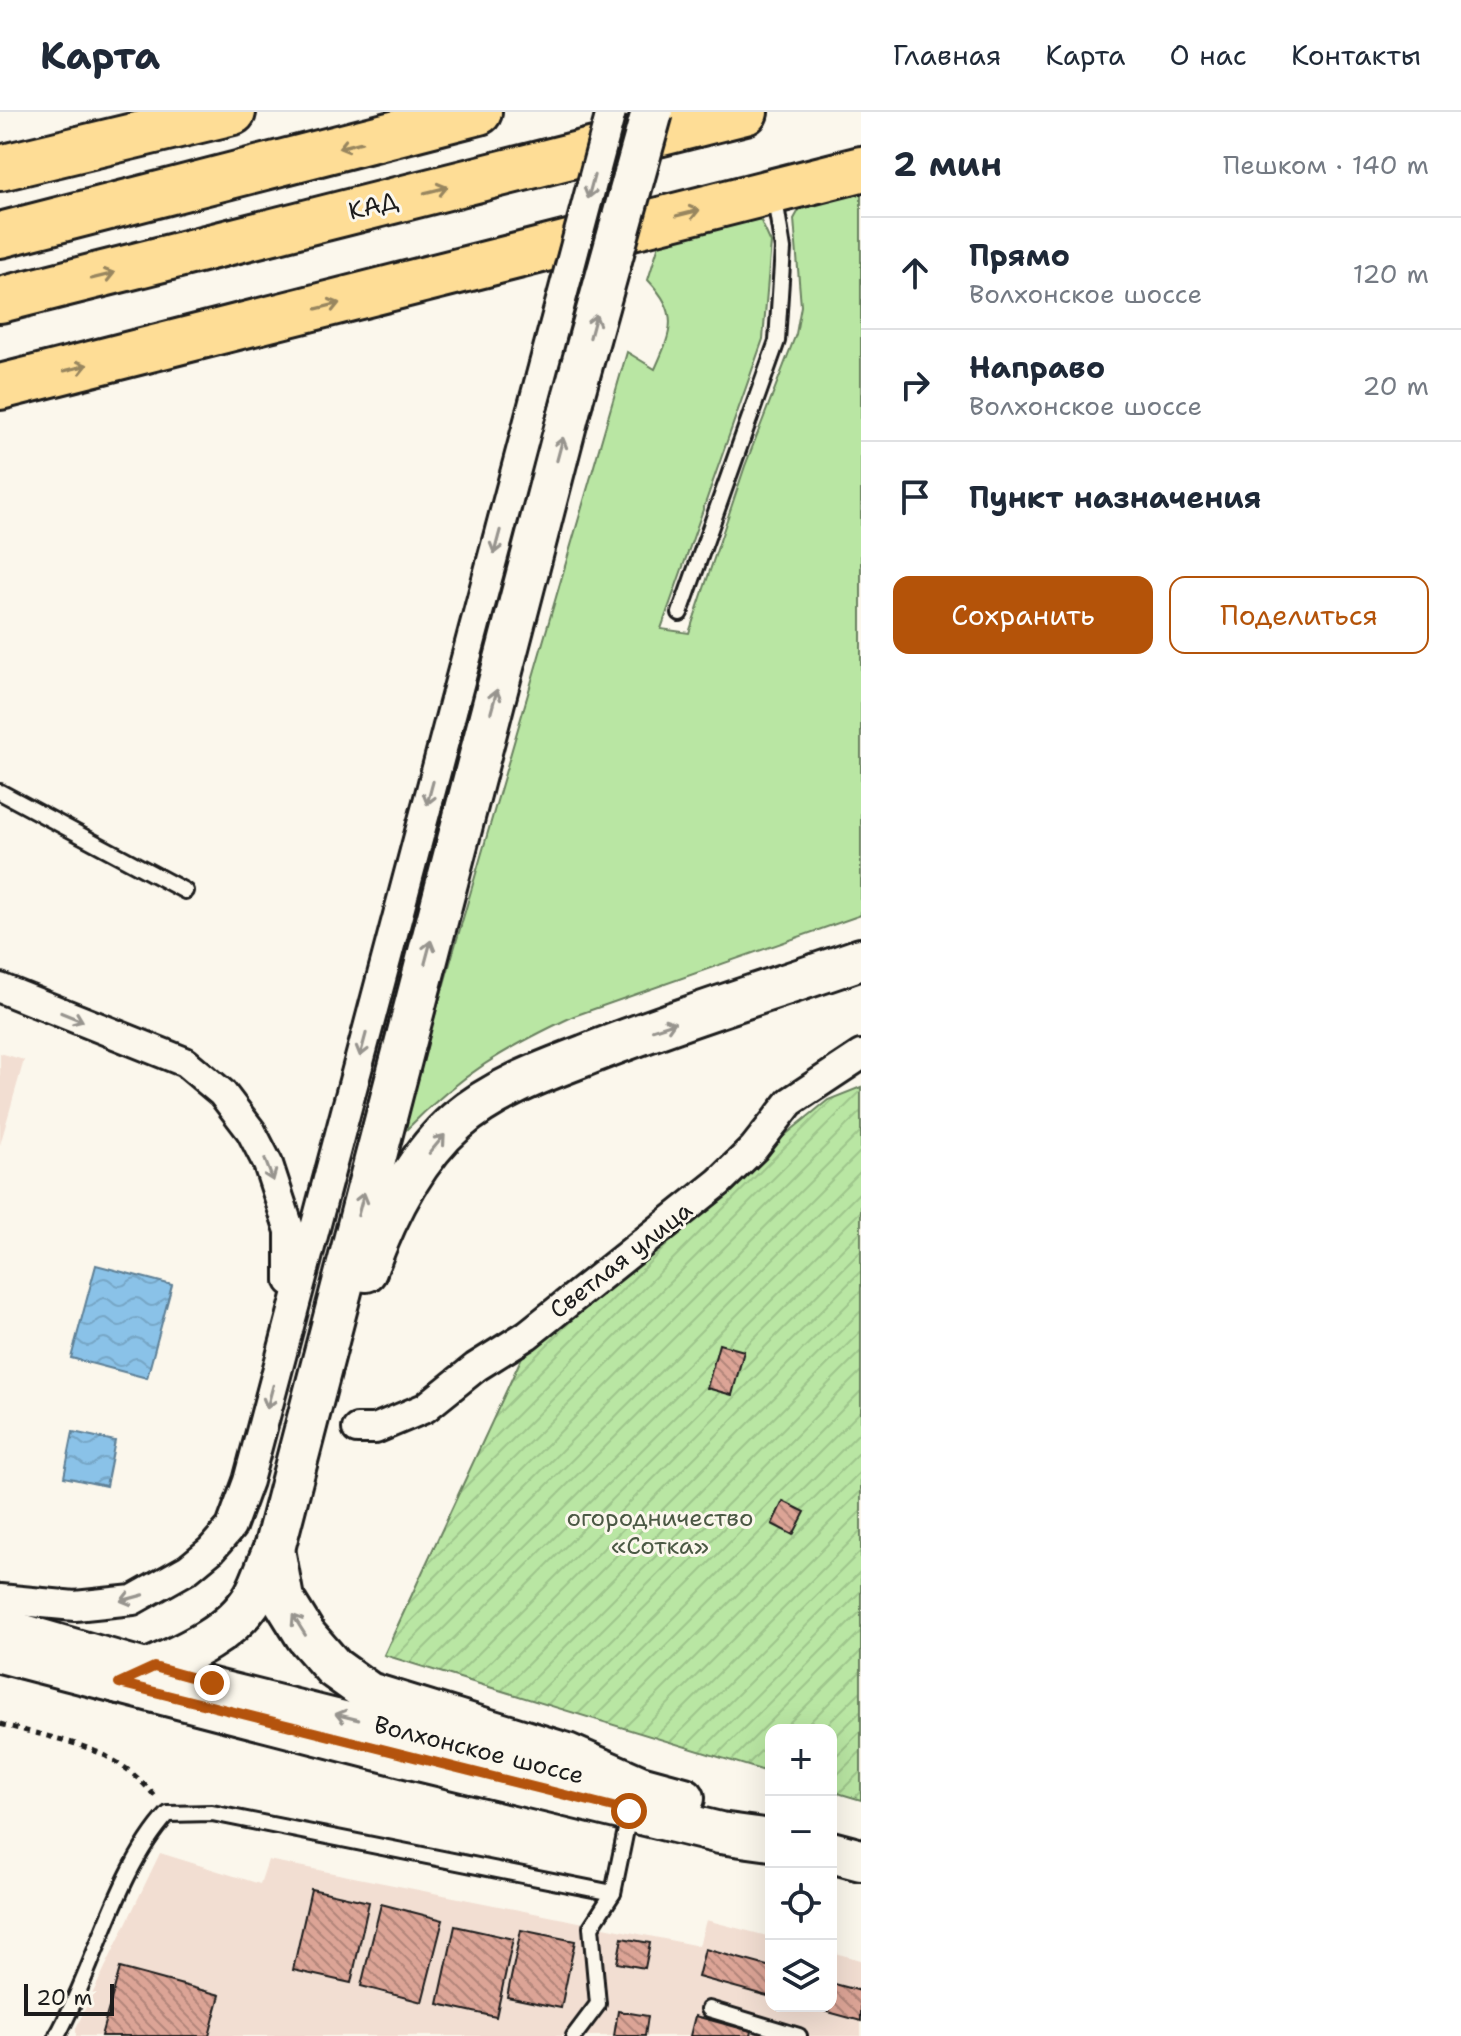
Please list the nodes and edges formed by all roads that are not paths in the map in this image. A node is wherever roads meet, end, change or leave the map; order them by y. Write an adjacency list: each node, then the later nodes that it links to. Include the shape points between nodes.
1 (233, 112): 6 (highway)
2 (479, 112): 9 (highway, one-way to 9)
3 (611, 112): 18 (street, one-way to 18, bridge)
4 (652, 112): 19 (main road, one-way to 4, bridge)
5 (745, 112): 10 (highway, КАД, one-way to 5)
6 (0, 168)
7 (861, 169): 11 (highway, one-way to 7)
8 (775, 199): 12 (lane, via 783,249 777,341)
9 (0, 235)
10 (0, 300)
11 (0, 387)
12 (680, 613)
13 (0, 792): 14 (lane)
14 (185, 891)
15 (861, 959): 19 (main road, one-way to 15, via 381,1230 418,1167 456,1122 521,1080)
16 (0, 988): 18 (street, one-way to 18, via 185,1062 222,1093 268,1164 290,1231)
17 (861, 1055): 20 (street, Светлая улица, via 790,1102 719,1182 527,1335 425,1408 375,1429)
18 (290, 1322): 22 (street, one-way to 22, via 248,1481 231,1527 211,1550 133,1600 75,1606)
19 (313, 1387): 21 (main road)
20 (357, 1429)
21 (274, 1549): 25 (main road, via 254,1596 232,1623); 26 (main road, one-way to 21, via 567,1754 369,1693 334,1668 306,1636 283,1599)
22 (0, 1599)
23 (0, 1622): 25 (street, Волхонское шоссе)
24 (0, 1652): 25 (main road, Волхонское шоссе)
25 (136, 1675): 26 (main road, Волхонское шоссе)
26 (635, 1798): 27 (main road, Волхонское шоссе, via 732,1811); 28 (main road, Волхонское шоссе, via 720,1833); 31 (lane)
27 (765, 1825)
28 (765, 1839)
29 (837, 1854): 30 (main road)
30 (861, 1860)
31 (613, 1893): 34 (lane, via 212,1813 168,1814 145,1838); 35 (lane, via 591,1927 598,2004)
32 (709, 2009): 33 (lane)
33 (758, 2031): 36 (lane)
34 (57, 2036)
35 (574, 2036)
36 (799, 2036)

